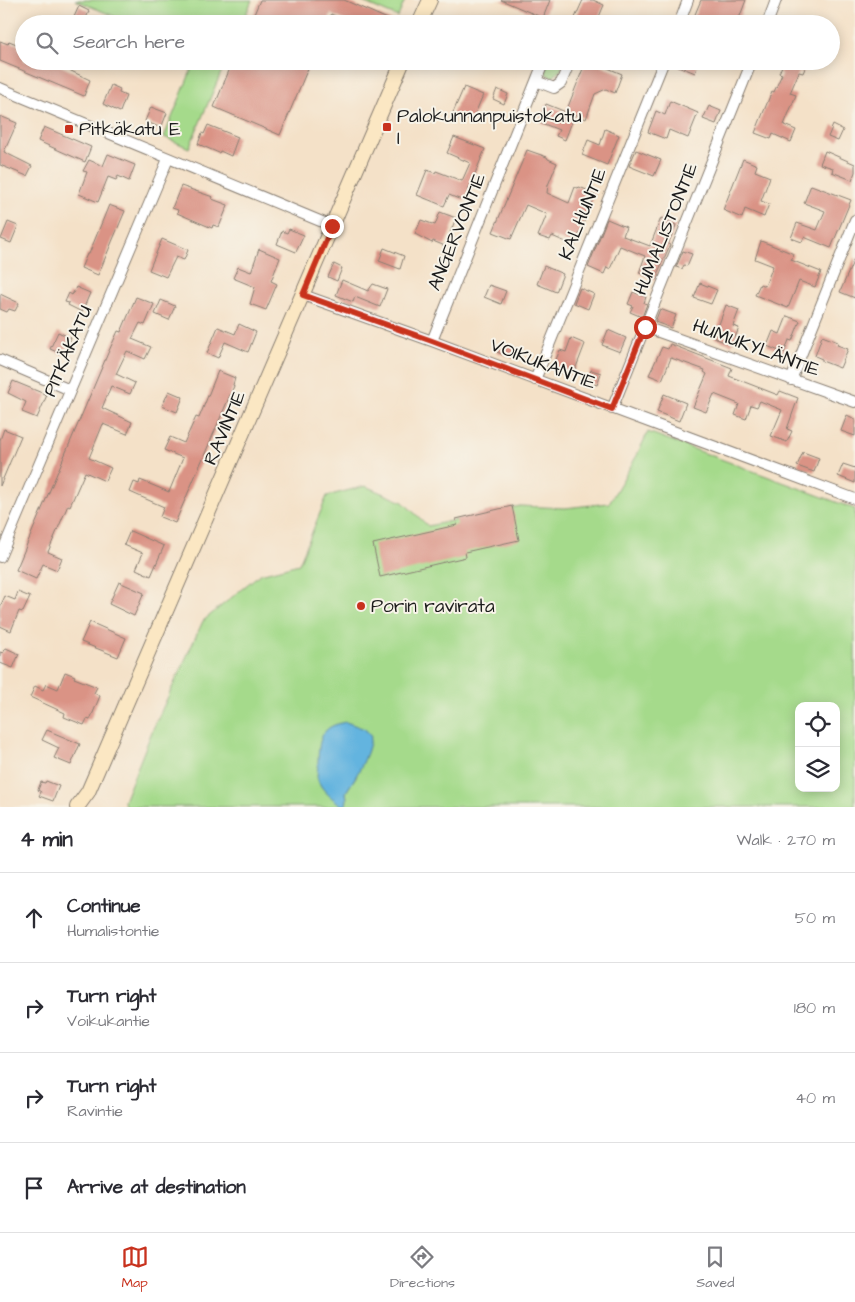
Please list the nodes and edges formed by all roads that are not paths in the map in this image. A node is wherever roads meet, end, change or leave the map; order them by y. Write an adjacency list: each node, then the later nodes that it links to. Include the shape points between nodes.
1 (430, 0): 4 (main road)
2 (688, 0): 5 (street)
3 (776, 0): 6 (street)
4 (423, 15)
5 (682, 15)
6 (770, 15)
7 (398, 70): 16 (main road, RAVINTIE)
8 (540, 70): 12 (street, ANGERVONTIE)
9 (566, 70): 12 (street, via 561,83 554,88)
10 (660, 70): 21 (street, KALHUNTIE)
11 (748, 70): 18 (street, HUMALISTONTIE)
12 (536, 81): 19 (street, ANGERVONTIE)
13 (0, 88): 14 (street)
14 (168, 159): 16 (street); 23 (street, PITKÄKATU)
15 (855, 220): 22 (street)
16 (332, 226): 17 (main road, RAVINTIE)
17 (303, 295): 19 (street, VOIKUKANTIE); 28 (main road, RAVINTIE, via 88,792)
18 (645, 327): 22 (street, HUMUKYLÄNTIE); 25 (street, HUMALISTONTIE)
19 (432, 341): 21 (street, VOIKUKANTIE)
20 (0, 360): 23 (street)
21 (535, 380): 25 (street, VOIKUKANTIE)
22 (791, 380): 24 (street, HUMUKYLÄNTIE)
23 (70, 390): 27 (street, PITKÄKATU)
24 (855, 402)
25 (612, 409): 26 (street, VOIKUKANTIE)
26 (855, 499)
27 (0, 557)
28 (76, 807)

